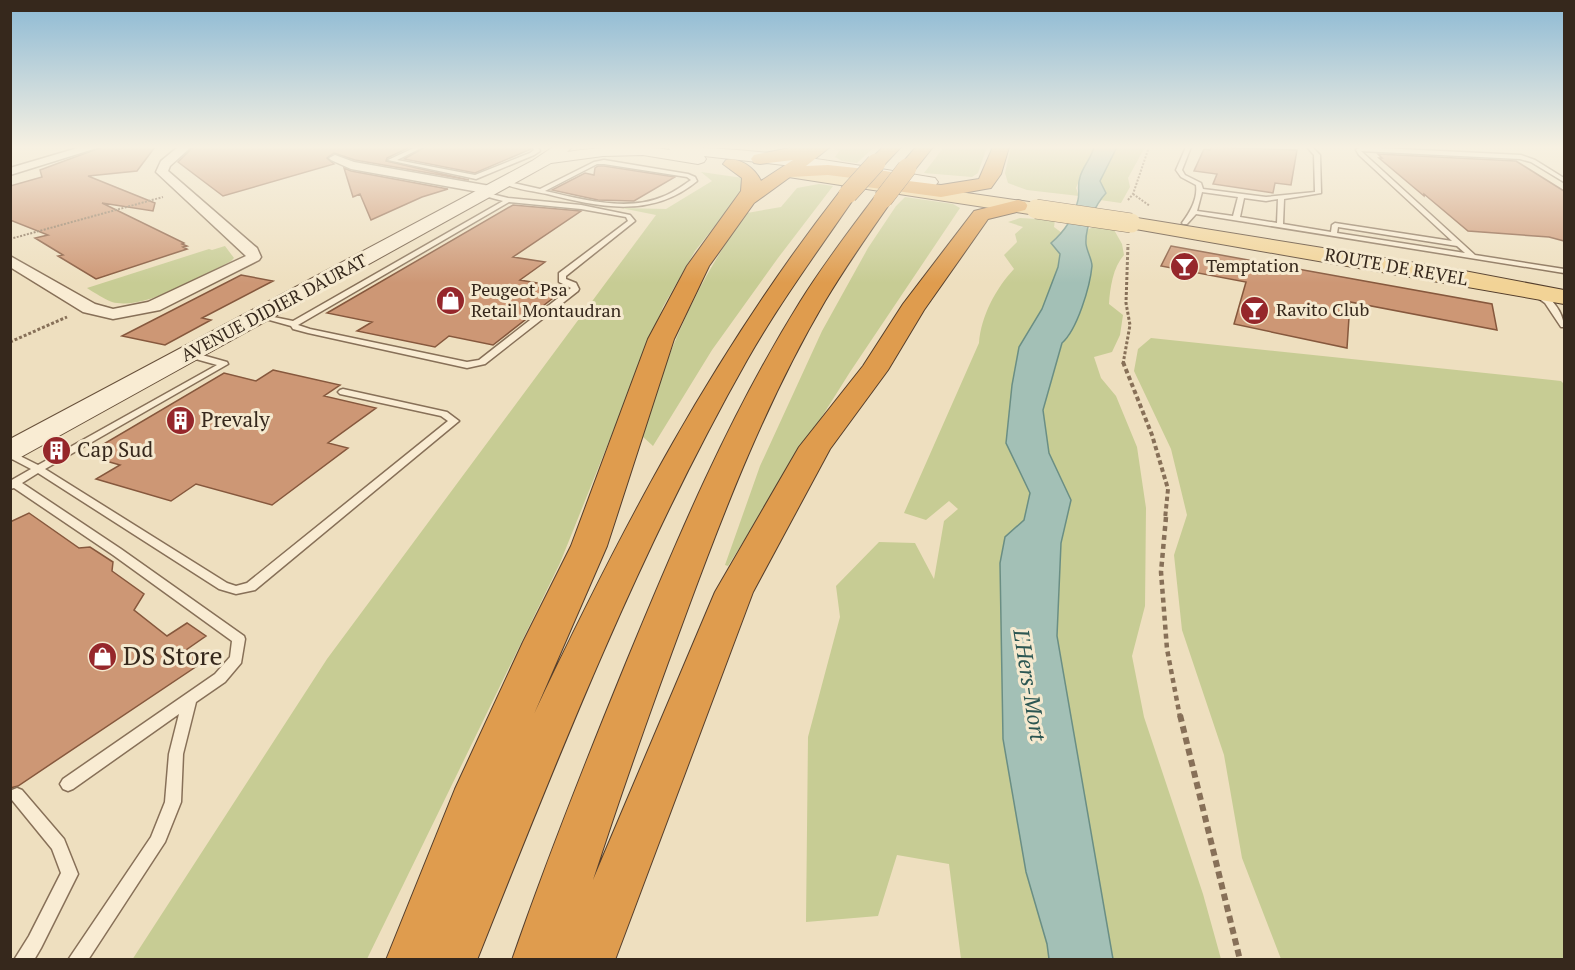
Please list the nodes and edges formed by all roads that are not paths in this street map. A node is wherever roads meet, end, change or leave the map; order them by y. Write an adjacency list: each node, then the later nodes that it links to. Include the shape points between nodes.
1 (183, 192): 31 (street, via 252,250 254,257 154,306 109,314 89,308)
2 (486, 192): 36 (main road, AVENUE DIDIER DAURAT)
3 (494, 192): 37 (lane)
4 (553, 192): 6 (lane, via 614,205 639,205 663,200)
5 (561, 192): 37 (lane, via 581,207 628,216 632,221 562,275 562,280 575,289 482,362 467,365 308,331)
6 (676, 192)
7 (750, 192): 22 (highway)
8 (757, 192): 22 (highway)
9 (856, 192): 49 (highway, via 821,229 753,328 685,446 622,569)
10 (857, 192): 50 (highway, via 856,234 803,316 724,476 620,731)
11 (904, 192): 19 (main road, ROUTE DE REVEL)
12 (963, 192): 19 (main road, ROUTE DE REVEL)
13 (971, 192): 19 (highway)
14 (1013, 192): 23 (highway)
15 (1199, 192): 24 (lane)
16 (1215, 192): 20 (lane)
17 (1318, 192): 21 (lane)
18 (1403, 192): 29 (lane)
19 (968, 194): 23 (main road, ROUTE DE REVEL); 33 (highway)
20 (1241, 196): 21 (lane); 26 (lane)
21 (1281, 199): 27 (lane)
22 (747, 200): 48 (highway, via 698,266 661,339 589,546 479,789)
23 (1032, 205): 25 (main road, ROUTE DE REVEL, bridge); 33 (highway, via 981,215)
24 (1189, 218): 25 (main road, ROUTE DE REVEL); 26 (lane); 34 (main road, ROUTE DE REVEL)
25 (1131, 219): 35 (main road, ROUTE DE REVEL, via 1534,291)
26 (1236, 219): 27 (lane)
27 (1280, 226): 28 (lane)
28 (1334, 234): 29 (lane, via 1335,225); 30 (lane)
29 (1459, 244): 30 (lane)
30 (1472, 256): 32 (lane)
31 (10, 260)
32 (1564, 271)
33 (937, 278): 51 (highway, via 815,447 734,592)
34 (1564, 284)
35 (1564, 314)
36 (259, 316): 37 (lane); 38 (main road, AVENUE DIDIER DAURAT)
37 (294, 324)
38 (188, 354): 40 (main road, AVENUE DIDIER DAURAT); 41 (lane, via 224,364)
39 (343, 392): 41 (lane, via 444,414 454,421 251,587 236,590 223,586)
40 (10, 452): 41 (lane)
41 (38, 469): 42 (lane)
42 (12, 484): 43 (lane, via 117,552 239,639 236,658 220,678)
43 (190, 699): 44 (lane); 47 (lane, via 176,754 173,802 157,842)
44 (68, 784)
45 (17, 795): 46 (lane, via 58,844 70,874)
46 (23, 960)
47 (77, 960)
48 (414, 960)
49 (449, 960)
50 (540, 960)
51 (587, 960)

